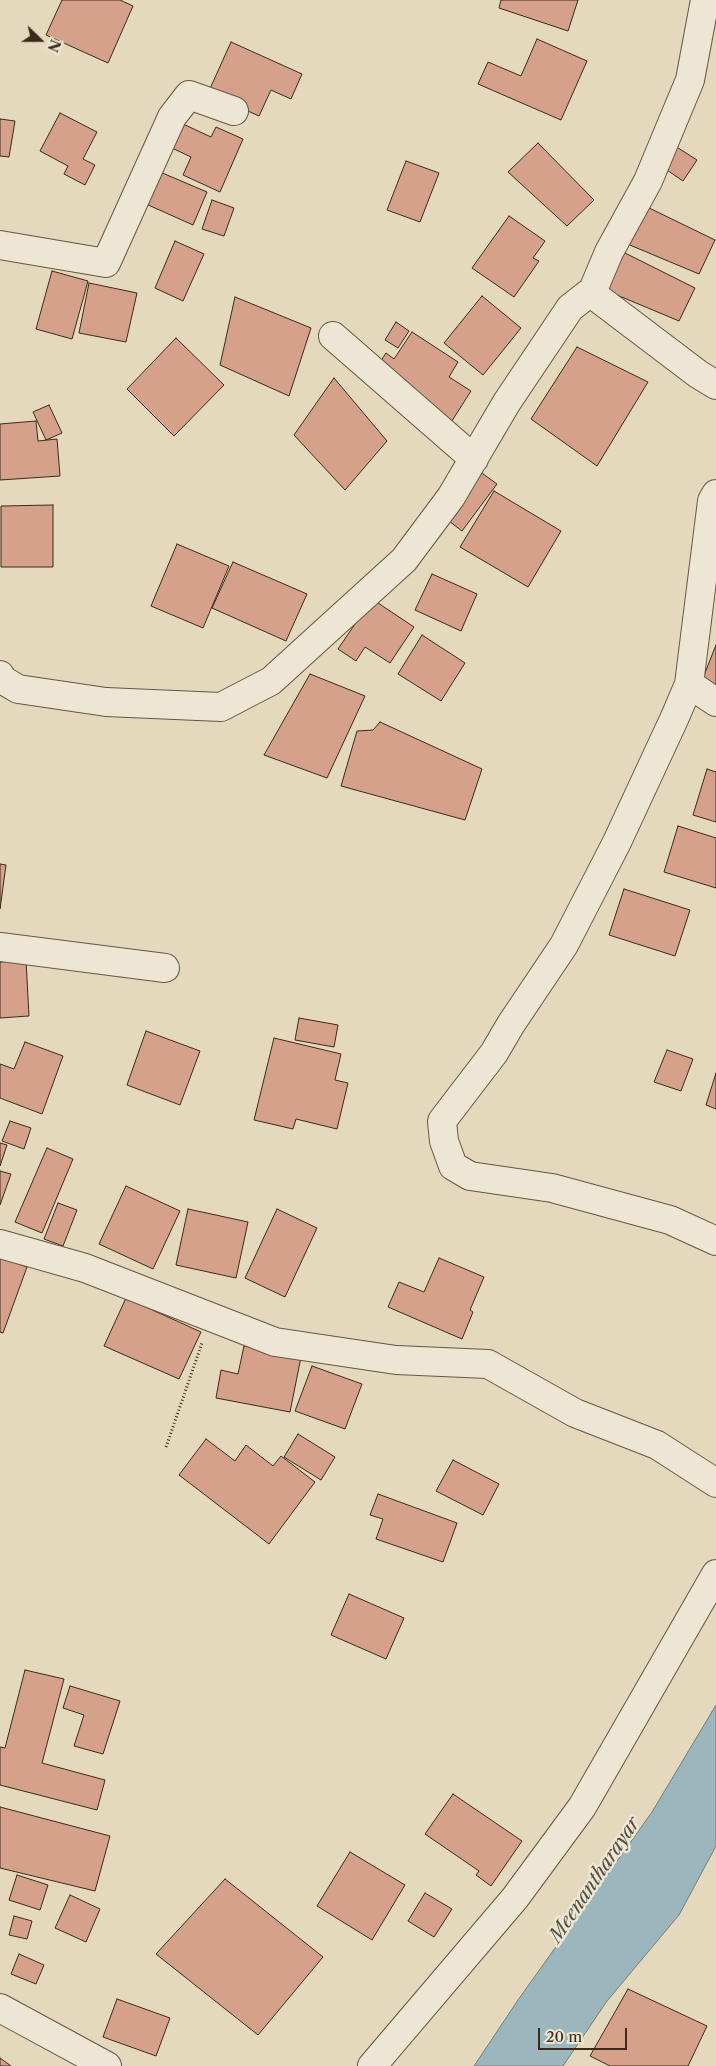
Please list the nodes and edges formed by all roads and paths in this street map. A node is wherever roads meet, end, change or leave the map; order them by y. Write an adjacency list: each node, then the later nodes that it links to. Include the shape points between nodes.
1 (706, 0): 4 (street, via 690,80 648,181 609,252)
2 (234, 111): 3 (street, via 189,95 172,117 106,263)
3 (0, 244)
4 (593, 290): 6 (street, via 599,299); 7 (street, via 570,308 507,402)
5 (333, 336): 7 (street)
6 (716, 385)
7 (474, 459): 9 (street, via 451,497 404,560 271,681 221,707 106,702 18,689)
8 (716, 494): 10 (street, via 712,501)
9 (1, 678)
10 (689, 684): 11 (street); 14 (street, via 617,842 564,945 494,1054 442,1121 444,1141 453,1166 470,1176 552,1188 670,1220)
11 (716, 702)
12 (0, 947): 13 (street)
13 (165, 968)
14 (716, 1241)
15 (0, 1244): 16 (street, via 85,1268)
16 (211, 1317): 17 (path); 18 (street, via 275,1342 396,1360 488,1364 575,1412 657,1445)
17 (166, 1447)
18 (716, 1483)
19 (716, 1574): 22 (street, via 582,1807 515,1898)
20 (0, 2008): 21 (street)
21 (107, 2066)
22 (372, 2066)

